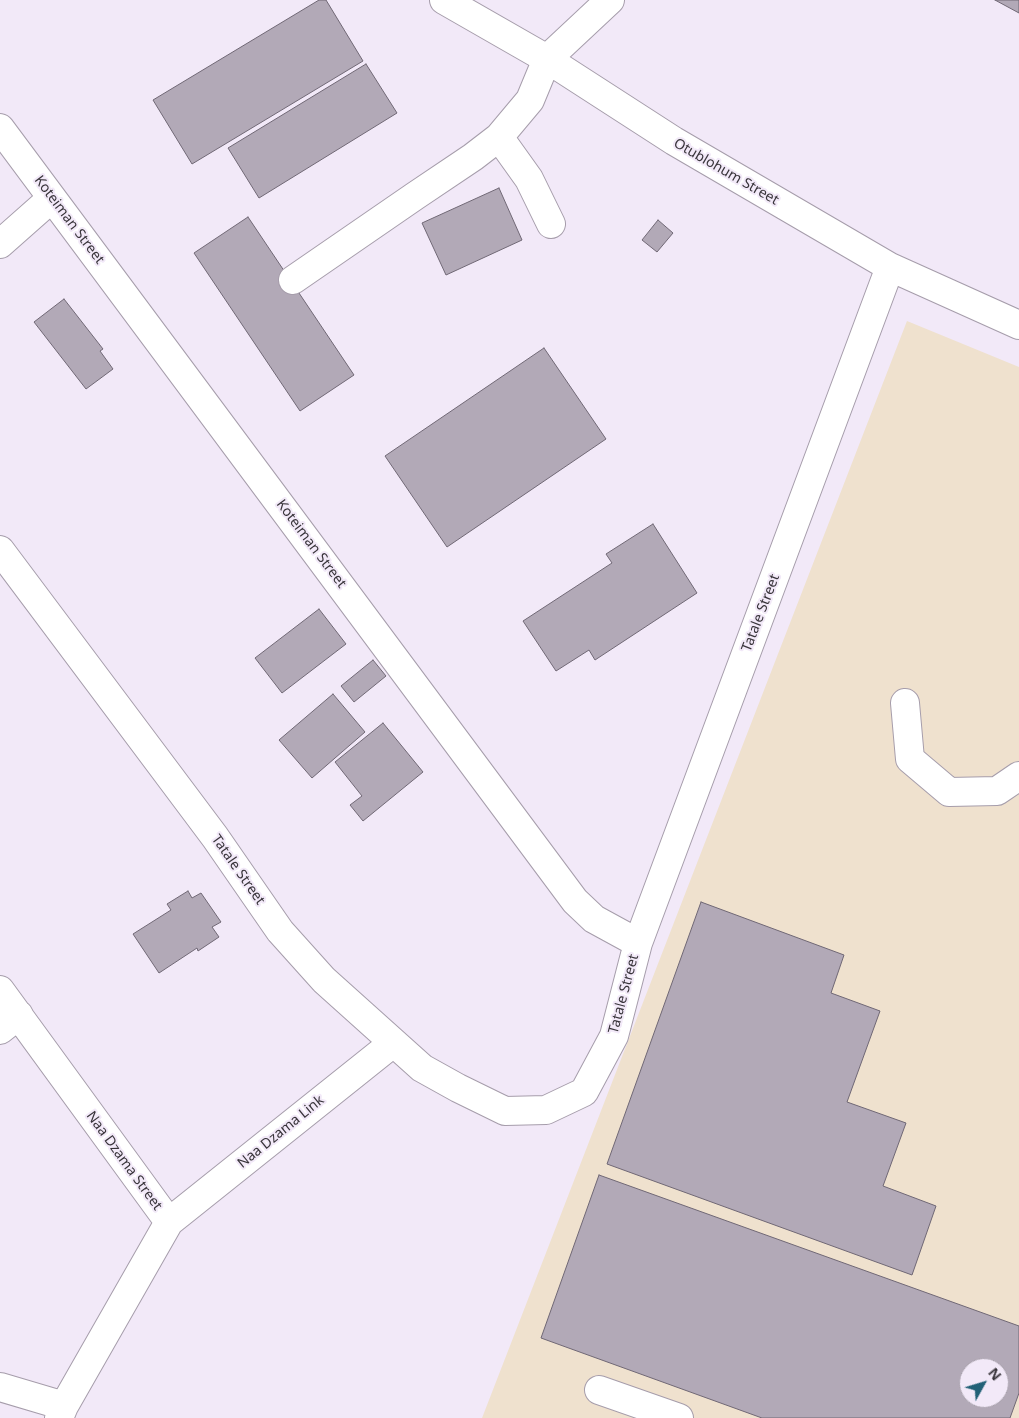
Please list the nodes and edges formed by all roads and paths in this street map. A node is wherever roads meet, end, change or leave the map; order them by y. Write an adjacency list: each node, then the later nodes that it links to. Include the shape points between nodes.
1 (444, 0): 3 (street, Otublohum Street)
2 (610, 0): 3 (street)
3 (546, 60): 5 (street, via 530,100); 9 (street, Otublohum Street, via 674,141)
4 (0, 128): 6 (street, Koteiman Street)
5 (499, 137): 7 (street, via 529,179); 10 (street)
6 (52, 198): 8 (street); 15 (street, Koteiman Street, via 576,901 594,919)
7 (551, 224)
8 (0, 244)
9 (890, 267): 11 (street, Otublohum Street); 15 (street, Tatale Street)
10 (293, 280)
11 (1019, 325)
12 (0, 550): 18 (street, Tatale Street, via 280,931 324,980)
13 (906, 703): 14 (street, via 910,759 949,792 997,791)
14 (1019, 776)
15 (638, 943): 18 (street, Tatale Street, via 614,1036 584,1092 546,1110 505,1111 422,1068)
16 (0, 990): 17 (street, Naa Dzama Street)
17 (10, 1023): 19 (street, Naa Dzama Street, via 94,1121)
18 (393, 1043): 19 (street, Naa Dzama Link)
19 (169, 1222): 22 (street, Naa Dzama Street)
20 (0, 1387): 22 (street)
21 (600, 1390): 23 (street)
22 (61, 1412)
23 (679, 1418)

